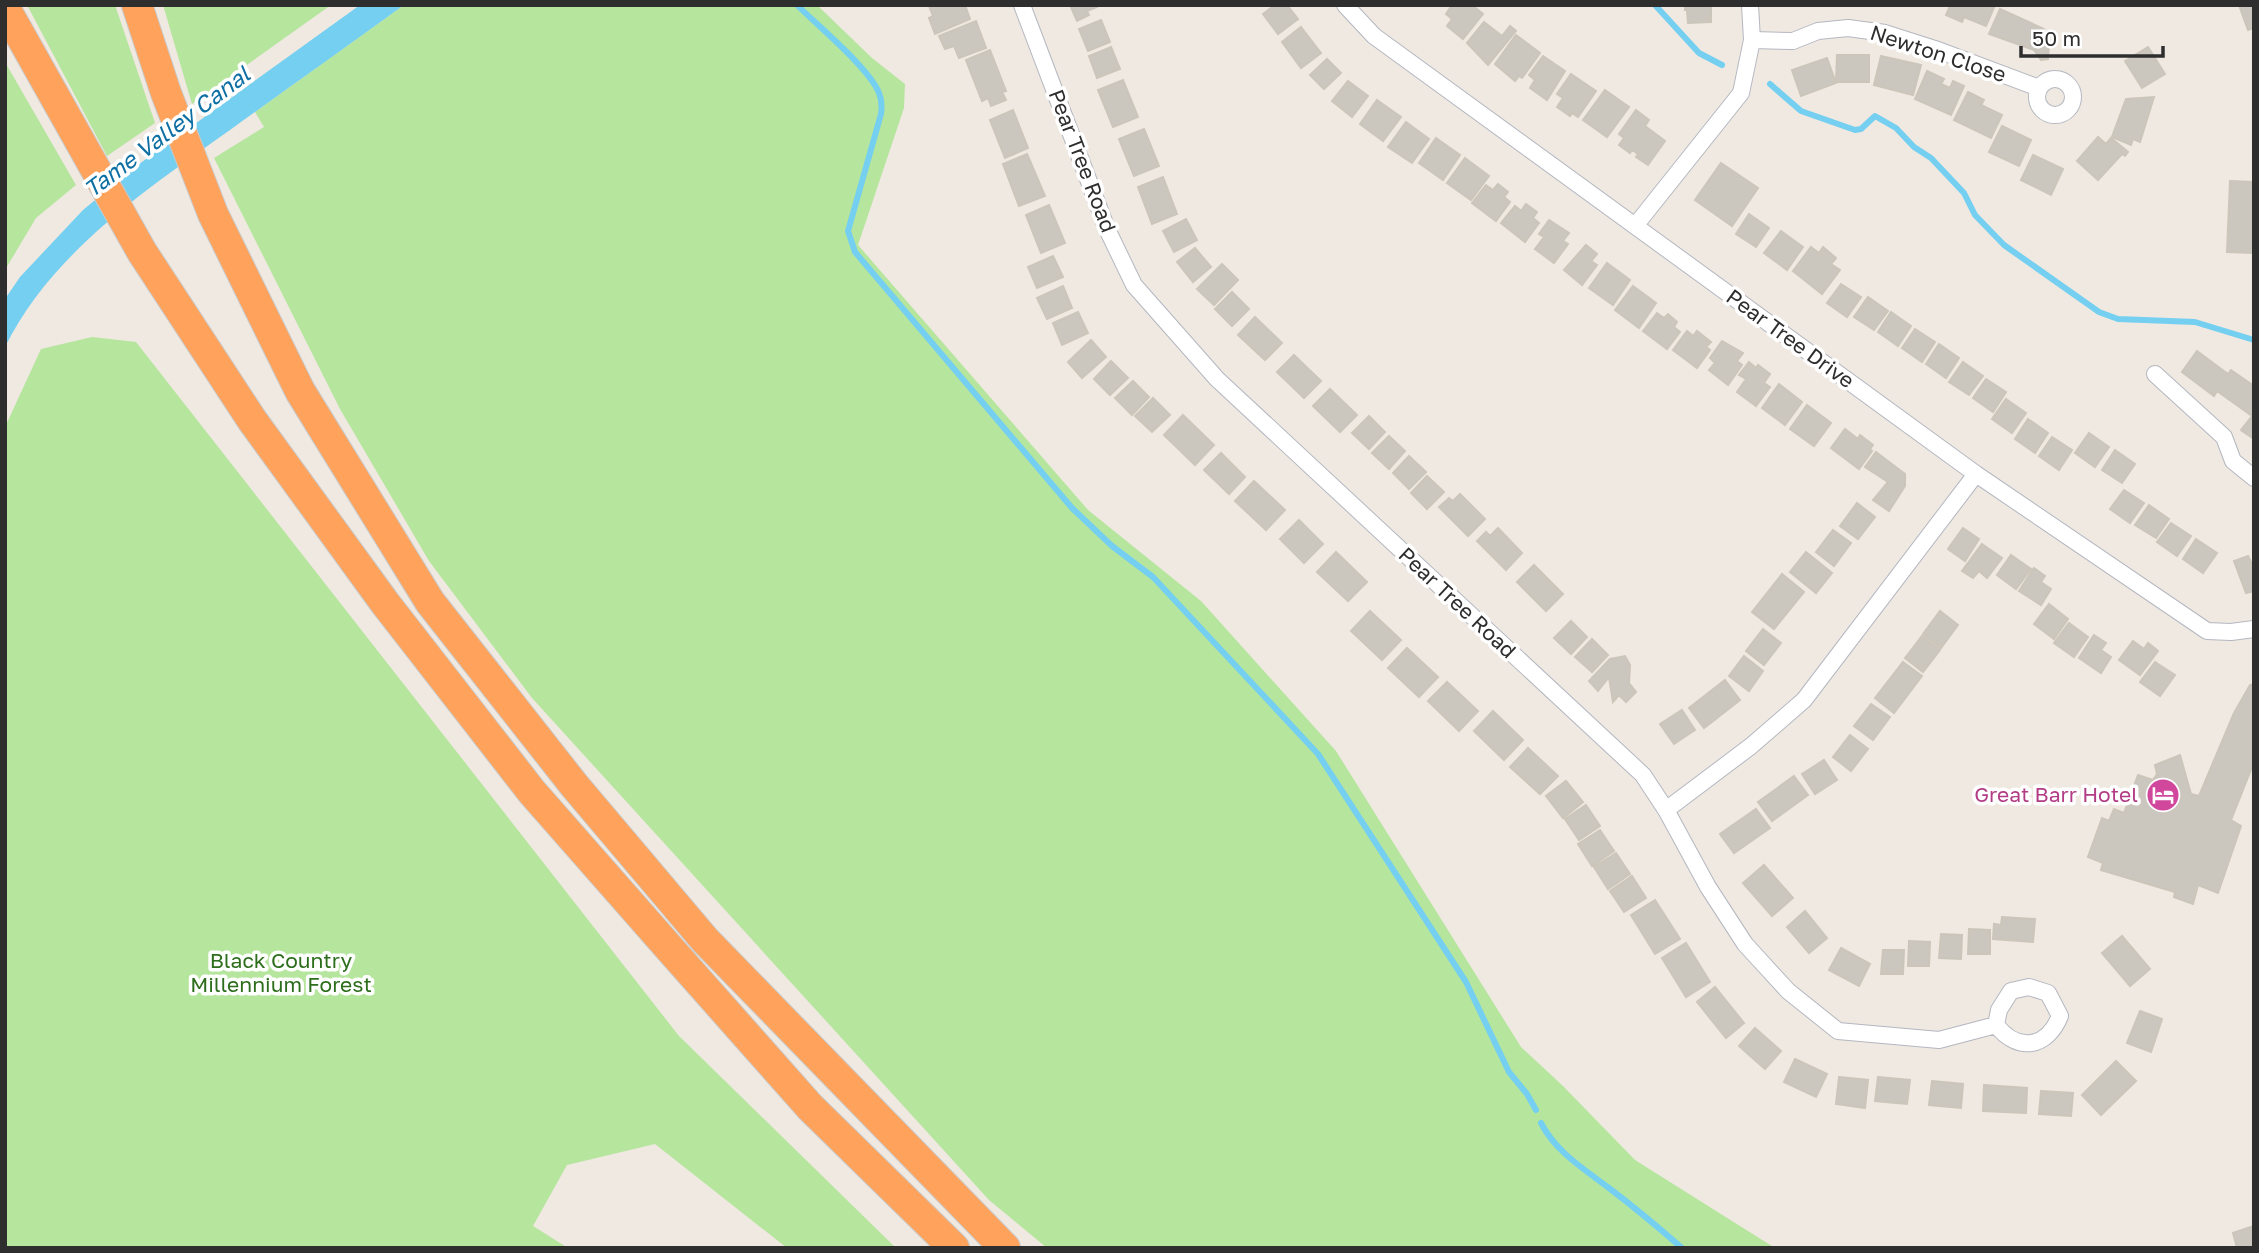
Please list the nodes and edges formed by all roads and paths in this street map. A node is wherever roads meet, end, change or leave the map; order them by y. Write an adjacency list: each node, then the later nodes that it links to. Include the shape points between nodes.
1 (137, 5): 16 (highway, via 213,214 300,391 430,602 574,785 705,940)
2 (1022, 5): 13 (street, Pear Tree Road, via 1107,229 1135,285 1217,379 1643,775)
3 (1345, 5): 8 (street, Pear Tree Drive, via 1374,36)
4 (1750, 5): 6 (street)
5 (5, 8): 15 (highway, via 142,251 252,420 386,603 532,792 810,1107)
6 (1752, 40): 7 (street, Newton Close, via 1793,40 1848,28 1885,33); 8 (street, via 1741,93)
7 (2039, 88)
8 (1635, 226): 10 (street, Pear Tree Drive)
9 (2155, 374): 11 (street, via 2224,438 2232,461)
10 (1976, 474): 12 (street, Pear Tree Drive, via 2207,631); 13 (street, via 1804,700)
11 (2254, 478)
12 (2254, 629)
13 (1666, 810): 14 (street, Pear Tree Road, via 1745,944 1788,991 1838,1031 1939,1040)
14 (1996, 1025)
15 (954, 1248)
16 (1005, 1248)

